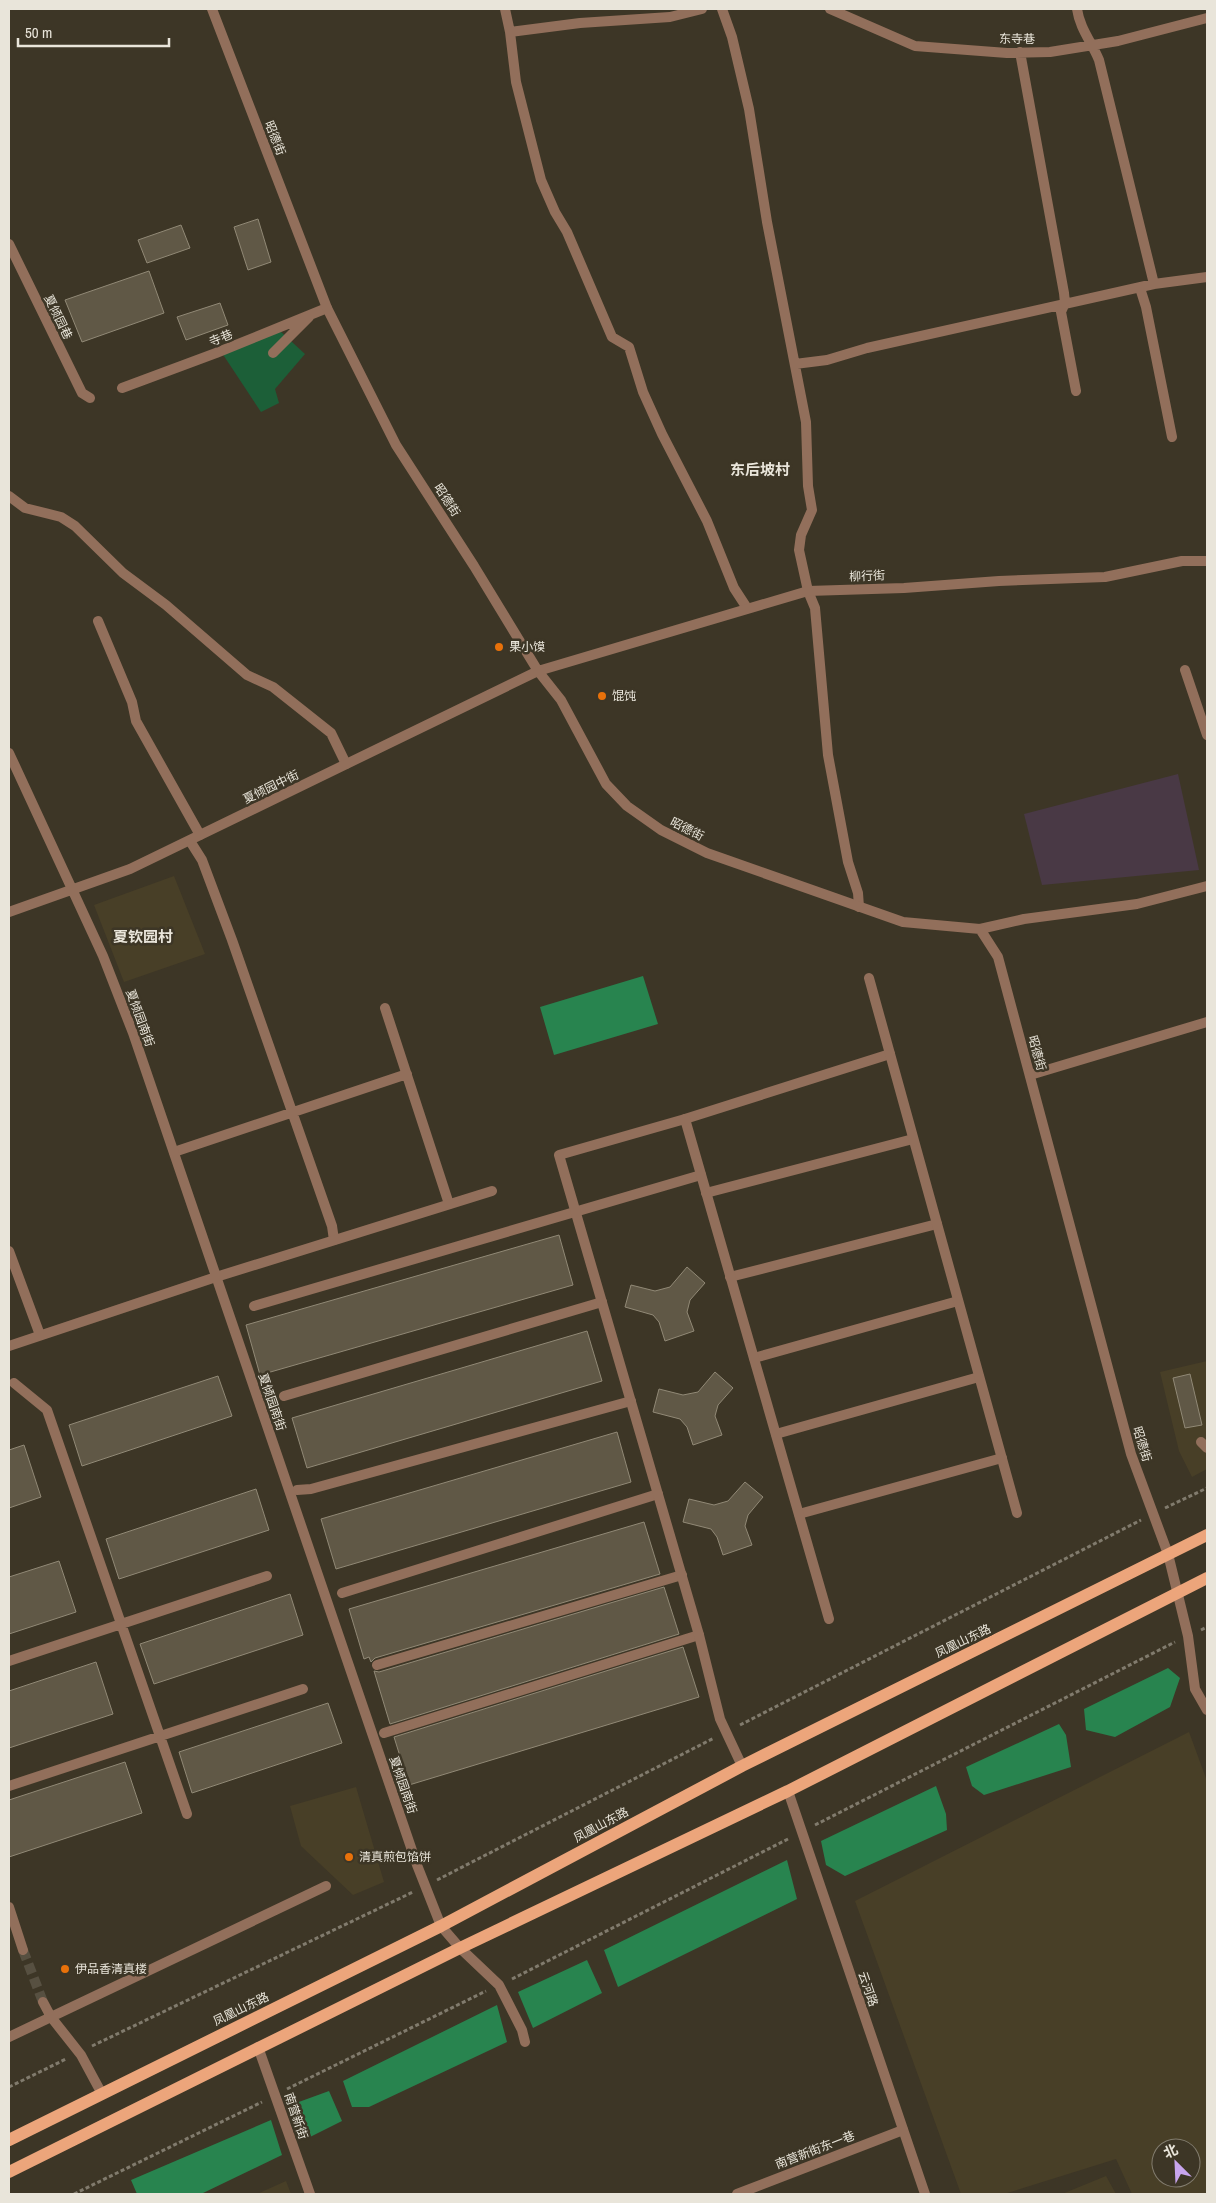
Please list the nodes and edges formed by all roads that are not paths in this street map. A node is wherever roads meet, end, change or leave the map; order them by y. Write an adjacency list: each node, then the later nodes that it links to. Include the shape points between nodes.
1 (212, 9): 16 (street, 昭德街)
2 (504, 9): 8 (street)
3 (702, 9): 8 (street, via 670,18 580,23)
4 (722, 9): 19 (street, via 749,109)
5 (830, 9): 10 (street, 东寺巷, via 914,46)
6 (1078, 9): 9 (street, via 1080,24)
7 (1207, 18): 9 (street, 东寺巷)
8 (510, 32): 27 (street, via 516,82 541,180 612,336 629,347 643,392 662,434 707,521 734,588)
9 (1093, 45): 10 (street, 东寺巷, via 1050,52); 13 (street)
10 (1020, 52): 15 (street)
11 (9, 244): 22 (street, 夏倾园巷, via 82,392)
12 (1207, 278): 13 (street)
13 (1154, 284): 14 (street)
14 (1140, 288): 15 (street); 23 (street)
15 (1066, 303): 19 (street, via 827,360); 21 (street, via 1061,312)
16 (327, 308): 17 (street, 寺巷); 30 (street, 昭德街, via 396,445)
17 (313, 314): 18 (street); 20 (street, 寺巷)
18 (273, 353)
19 (795, 364): 26 (street, via 806,422 812,510 799,550)
20 (122, 388)
21 (1076, 391)
22 (90, 398)
23 (1172, 437)
24 (9, 496): 33 (street, via 25,508 61,517 74,526 123,573 248,675 273,687 331,732)
25 (1207, 561): 26 (street, 柳行街, via 1182,561 1105,577)
26 (808, 591): 27 (street, 柳行街); 38 (street, via 815,608 828,755)
27 (748, 608): 30 (street, 柳行街)
28 (98, 621): 34 (street, via 132,702 136,721)
29 (1185, 670): 31 (street)
30 (538, 671): 33 (street, 夏倾园中街); 38 (street, 昭德街, via 561,700 606,784 627,806 662,830 707,853)
31 (1207, 735)
32 (9, 753): 37 (street, 夏倾园南街)
33 (346, 764): 34 (street, 夏倾园中街)
34 (200, 835): 35 (street, 夏倾园中街)
35 (190, 841): 37 (street, 夏倾园中街, via 130,869); 47 (street, via 202,860)
36 (1207, 886): 40 (street, via 1137,904 1024,919)
37 (71, 889): 39 (street, 夏倾园中街); 50 (street, 夏倾园南街, via 103,956 133,1032)
38 (859, 907): 40 (street, 昭德街, via 903,922)
39 (9, 912)
40 (980, 929): 46 (street, 昭德街, via 998,957)
41 (869, 978): 44 (street)
42 (385, 1008): 45 (street)
43 (1207, 1022): 46 (street)
44 (890, 1054): 48 (street); 49 (street)
45 (407, 1074): 47 (street); 54 (street)
46 (1030, 1075): 78 (street, 昭德街, via 1131,1454)
47 (292, 1112): 50 (street); 57 (street)
48 (685, 1119): 51 (street); 55 (street, via 559,1155)
49 (913, 1139): 53 (street); 56 (street)
50 (174, 1152): 59 (street, 夏倾园南街)
51 (701, 1175): 53 (street); 55 (street)
52 (492, 1190): 54 (street)
53 (706, 1193): 60 (street)
54 (449, 1204): 57 (street)
55 (575, 1212): 62 (street); 63 (street)
56 (937, 1224): 60 (street); 61 (street)
57 (334, 1240): 59 (street)
58 (9, 1251): 64 (street)
59 (216, 1277): 64 (street); 99 (street, 夏倾园南街)
60 (730, 1277): 66 (street)
61 (958, 1301): 66 (street); 67 (street)
62 (602, 1302): 69 (street); 70 (street)
63 (254, 1306)
64 (40, 1335): 65 (street)
65 (9, 1346)
66 (754, 1358): 71 (street)
67 (979, 1377): 71 (street); 72 (street)
68 (14, 1383): 85 (street, via 47,1410)
69 (284, 1396)
70 (631, 1401): 73 (street, via 311,1489); 74 (street)
71 (776, 1434): 76 (street)
72 (1002, 1458): 75 (street); 76 (street)
73 (297, 1490)
74 (658, 1494): 79 (street); 83 (street)
75 (1017, 1513)
76 (799, 1514): 84 (street)
77 (1207, 1535): 78 (main road, 凤凰山东路)
78 (1168, 1554): 82 (street, 昭德街); 93 (main road, 凤凰山东路)
79 (682, 1575): 86 (street); 88 (street)
80 (267, 1576): 85 (street)
81 (1207, 1578): 82 (main road)
82 (1178, 1592): 90 (street, 昭德街, via 1195,1689); 95 (main road)
83 (342, 1593)
84 (829, 1619)
85 (121, 1624): 87 (street); 92 (street)
86 (699, 1635): 91 (street); 93 (street, via 720,1719)
87 (9, 1661)
88 (377, 1665)
89 (302, 1689): 92 (street)
90 (1207, 1710)
91 (384, 1734)
92 (159, 1737): 94 (street); 96 (street)
93 (742, 1766): 99 (main road, 凤凰山东路)
94 (9, 1786)
95 (788, 1791): 100 (main road); 108 (street, 云河路)
96 (187, 1814)
97 (326, 1886): 103 (street)
98 (9, 1907): 101 (street)
99 (440, 1926): 100 (street); 107 (main road, 凤凰山东路)
100 (460, 1948): 105 (street, via 499,1985); 106 (main road)
101 (23, 1950)
102 (43, 2002): 103 (street)
103 (52, 2017): 104 (street); 107 (street, via 81,2055)
104 (9, 2037)
105 (525, 2042)
106 (258, 2047): 110 (main road); 111 (street, 南营新街)
107 (102, 2094): 109 (main road, 凤凰山东路)
108 (903, 2130): 112 (street, 南营新街东一巷); 113 (street, 云河路)
109 (9, 2140)
110 (9, 2172)
111 (310, 2194)
112 (737, 2194)
113 (925, 2194)

